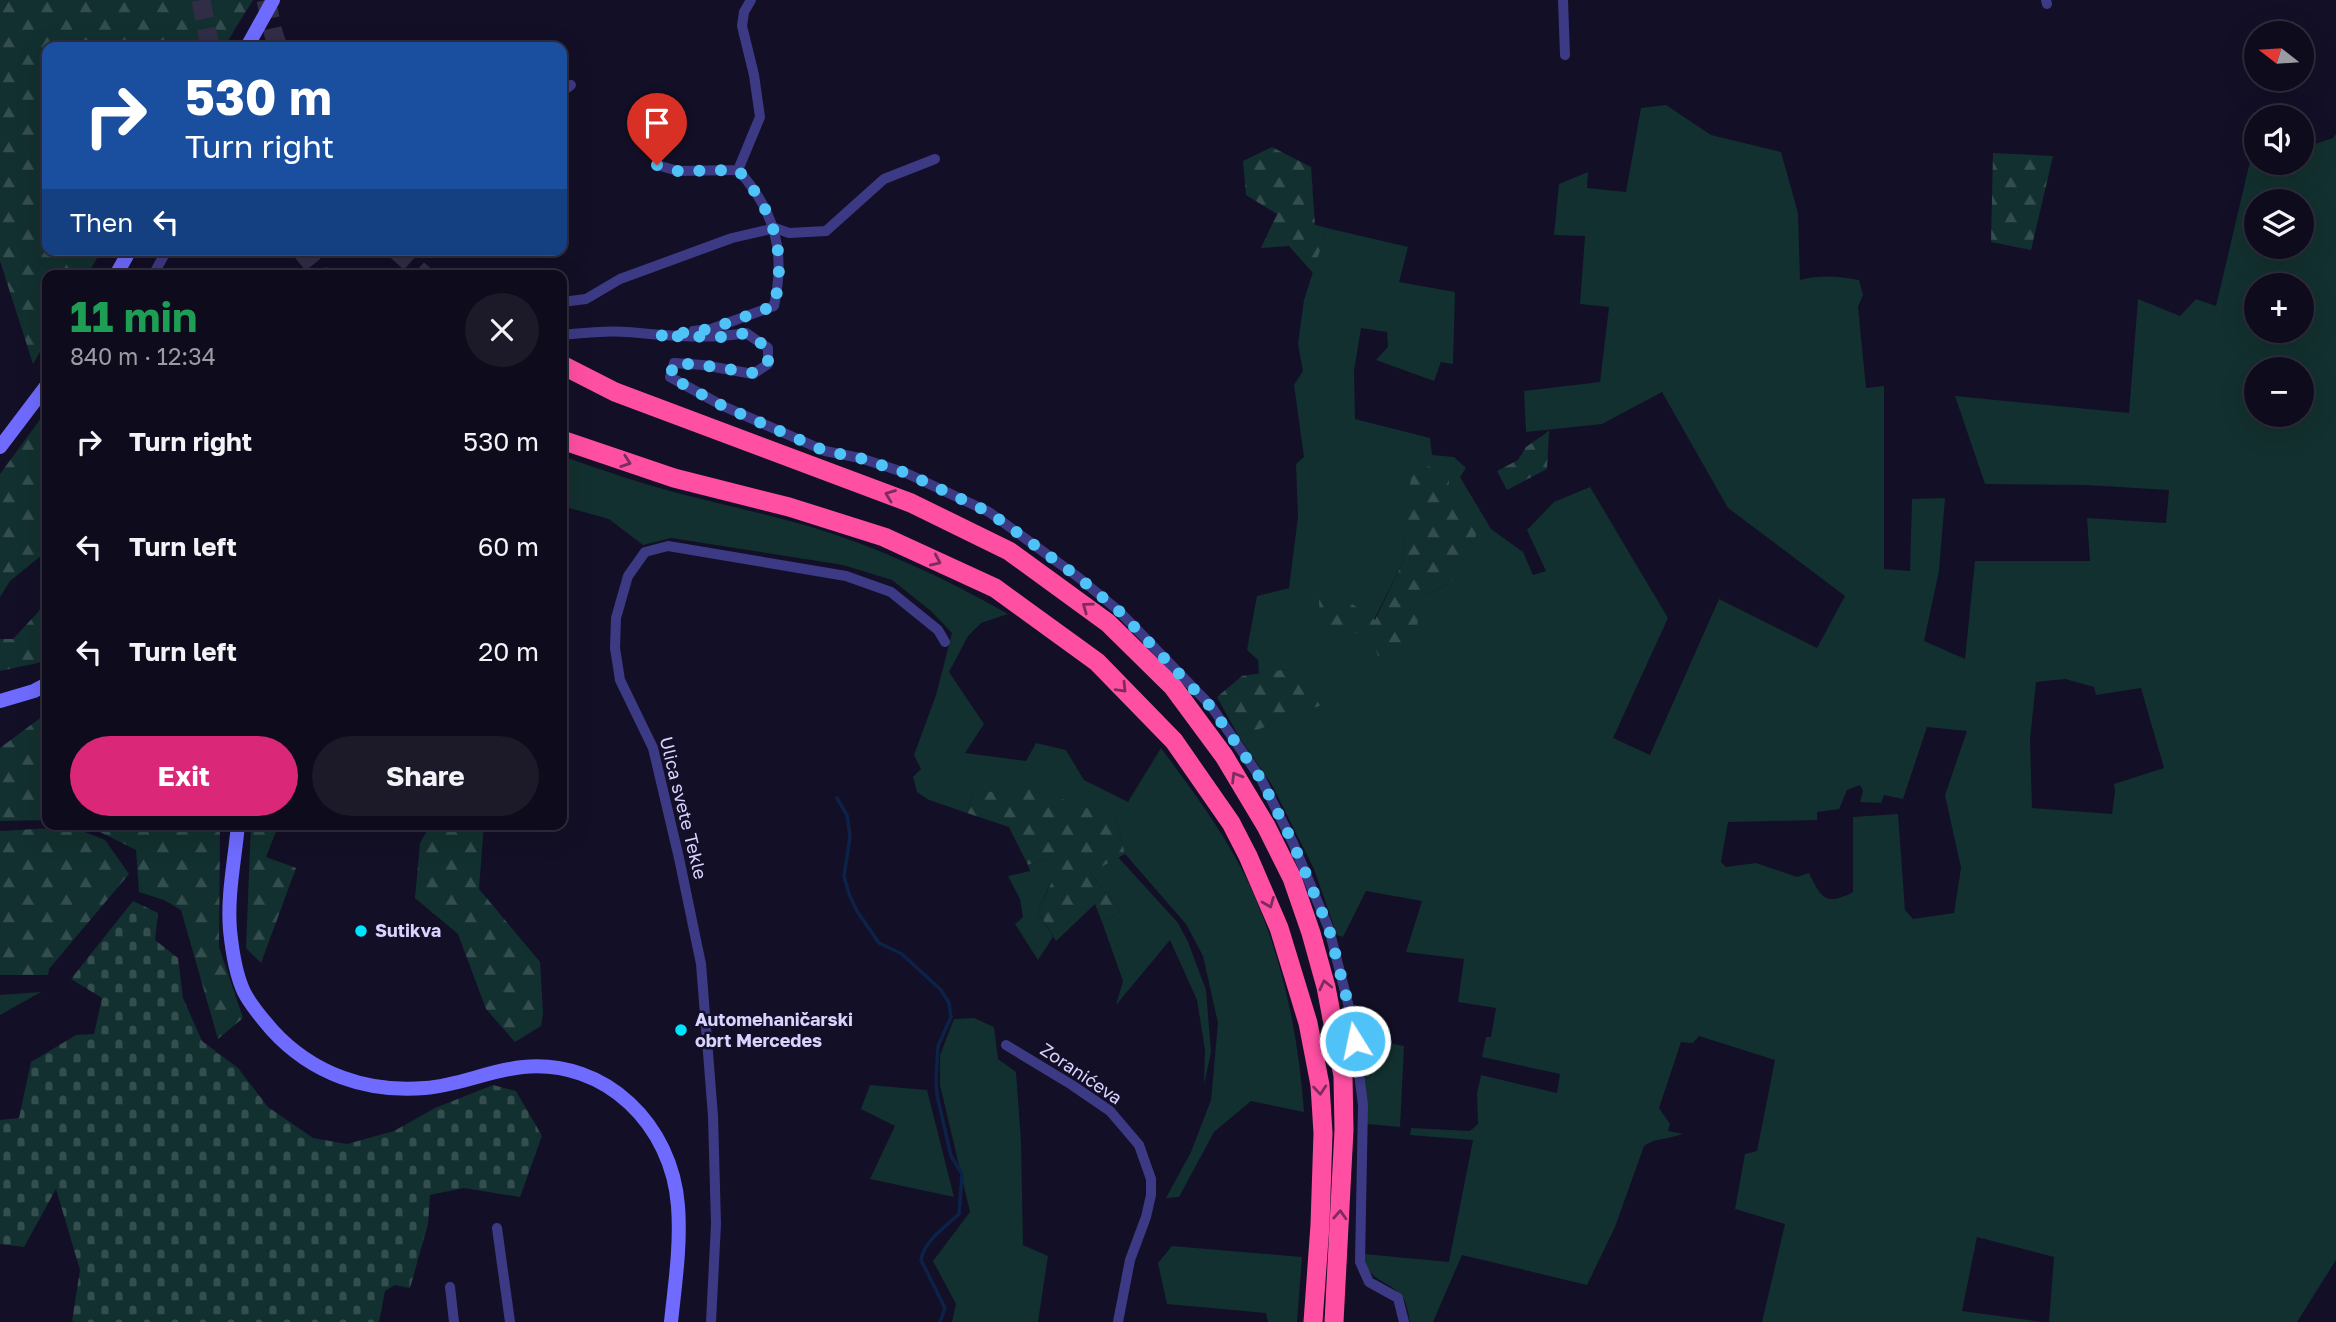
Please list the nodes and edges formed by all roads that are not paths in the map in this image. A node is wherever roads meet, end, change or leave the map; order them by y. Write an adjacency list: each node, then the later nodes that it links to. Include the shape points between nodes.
1 (273, 0): 4 (main road)
2 (751, 0): 8 (street, via 742,26 760,117)
3 (1563, 0): 5 (street)
4 (250, 42)
5 (1565, 55)
6 (935, 159): 9 (street, via 884,179 826,231 789,233)
7 (657, 165): 8 (street, via 678,171)
8 (738, 170): 9 (street, via 755,189)
9 (775, 228): 10 (street, via 692,251 620,279 586,299); 12 (street, via 779,282 774,306 711,329)
10 (567, 301)
11 (567, 334): 12 (street)
12 (659, 336): 34 (street, via 746,333 768,348 768,364 753,373 674,363 670,377 825,451 906,473 989,512 1119,611 1210,706 1261,779 1293,843 1332,942 1352,1019 1363,1105 1360,1262 1369,1282 1398,1298)
13 (567, 368): 23 (highway, one-way to 13, via 1343,1076 1326,987 1292,878 1266,827 1224,756 1173,687 1108,623 1009,551 911,503 615,392)
14 (42, 392): 16 (main road)
15 (567, 442): 31 (highway, one-way to 31, via 674,478 884,537 995,588 1097,662 1174,741 1231,823 1248,856 1288,953 1308,1023 1320,1085 1323,1133)
16 (0, 447)
17 (945, 642): 29 (street, Ulica svete Tekle, via 938,630 891,592 846,576 668,546 645,552 628,576 616,618 618,670 653,748 701,964 713,1115 716,1224)
18 (42, 687): 19 (main road)
19 (0, 701)
20 (237, 830): 25 (main road, via 230,899 235,963 244,991 259,1015 311,1063 341,1078 394,1089 428,1088 523,1067 558,1068 603,1082 645,1118 663,1146 678,1205)
21 (1006, 1045): 30 (street, Zoranićeva, via 1110,1111 1139,1145 1151,1180 1151,1195 1130,1260)
22 (497, 1228): 27 (street)
23 (1337, 1283): 32 (highway); 33 (highway, via 1347,1302)
24 (450, 1287): 26 (street)
25 (672, 1315): 28 (main road)
26 (454, 1322)
27 (510, 1322)
28 (665, 1322)
29 (711, 1322)
30 (1118, 1322)
31 (1313, 1322)
32 (1334, 1322)
33 (1345, 1322)
34 (1404, 1322)

